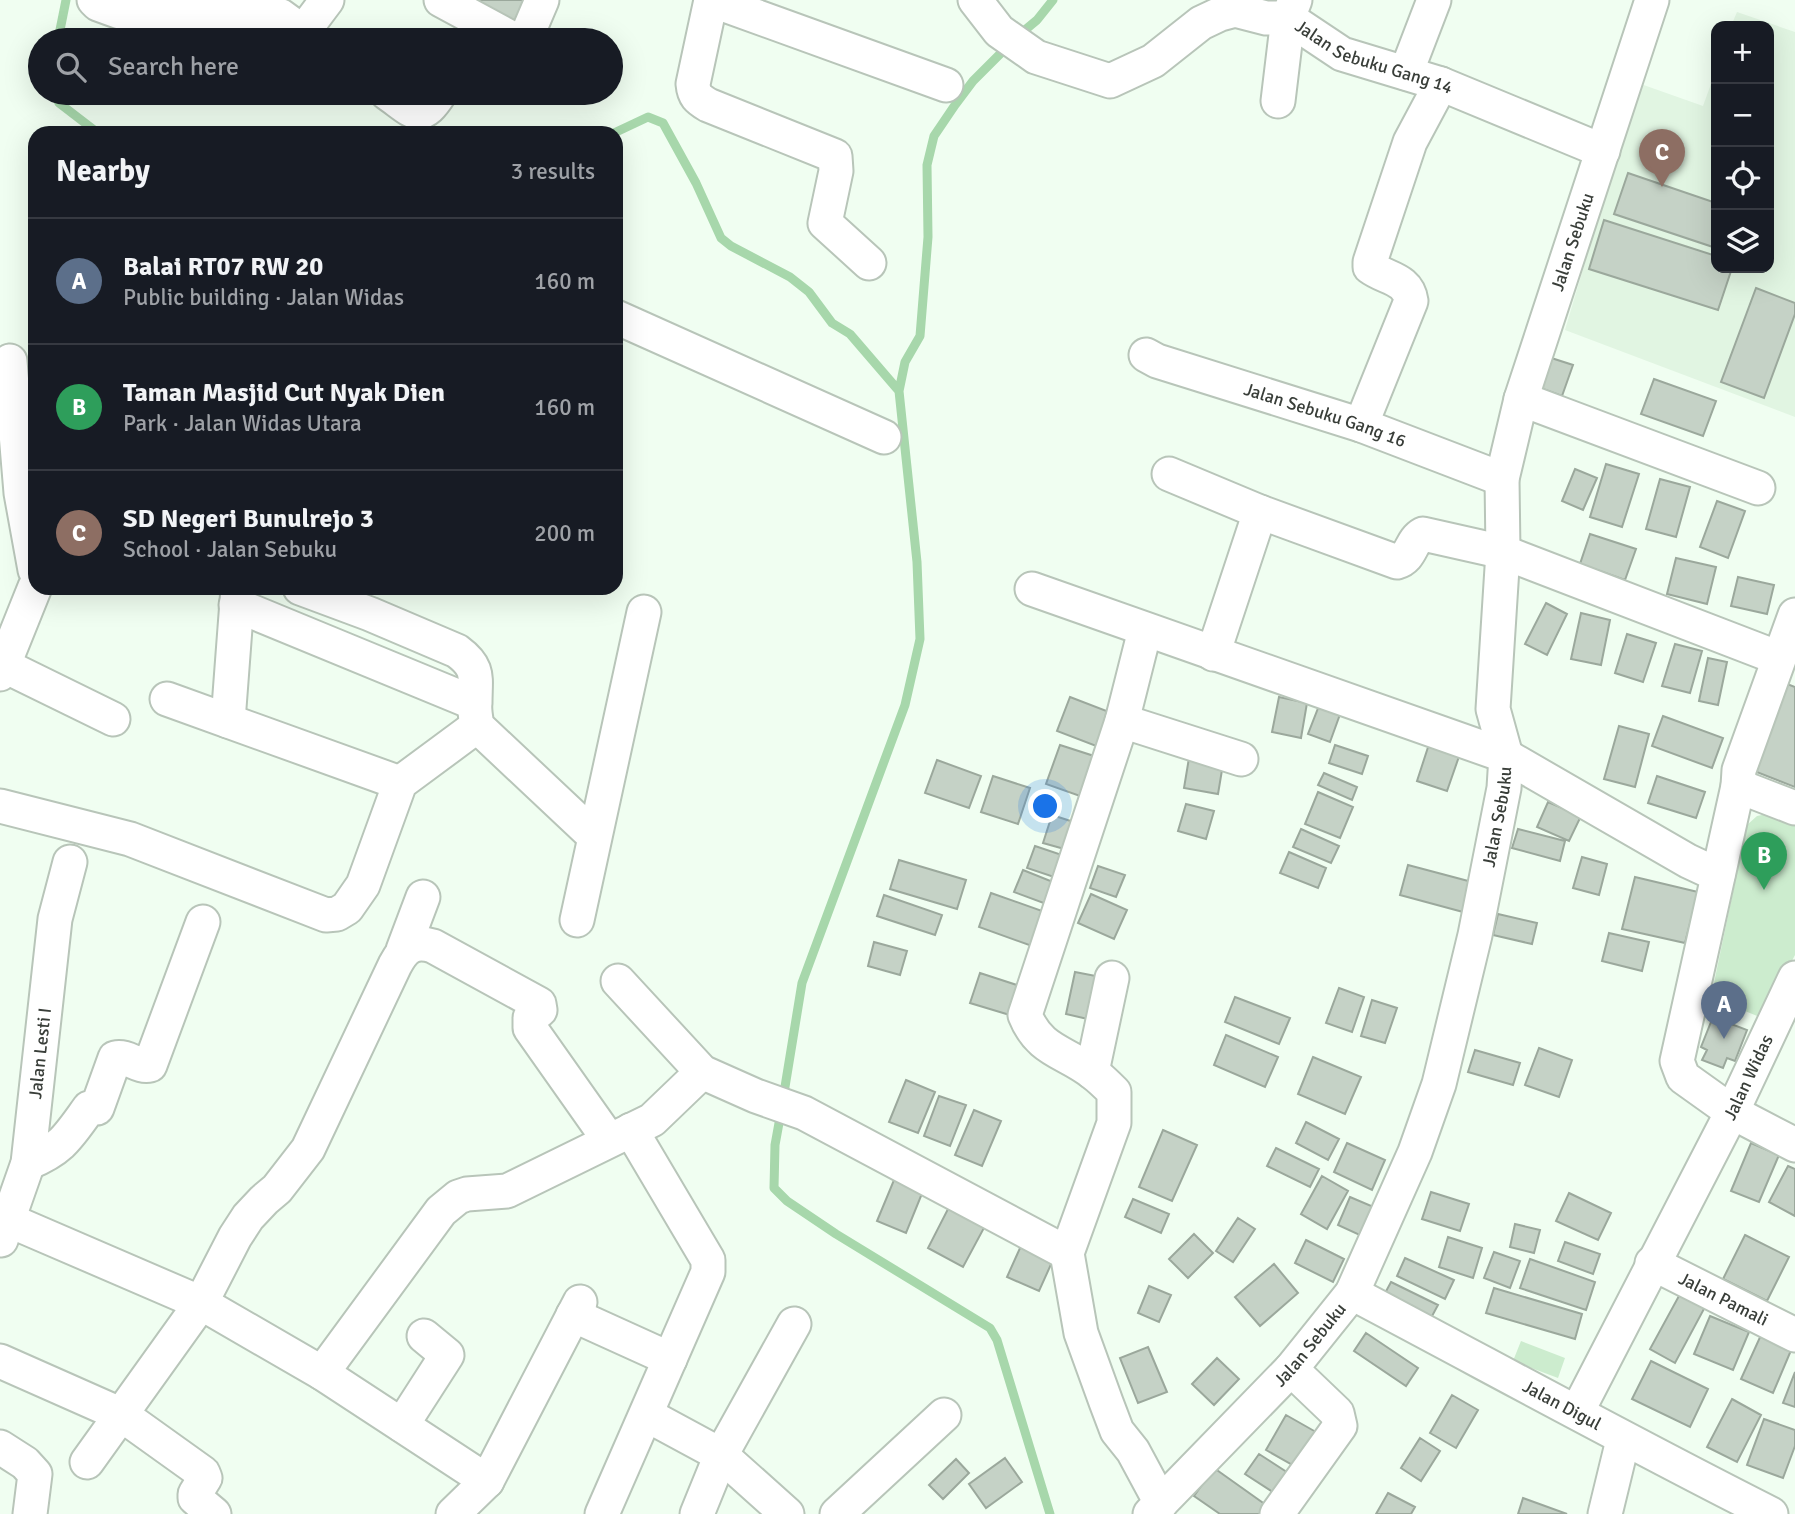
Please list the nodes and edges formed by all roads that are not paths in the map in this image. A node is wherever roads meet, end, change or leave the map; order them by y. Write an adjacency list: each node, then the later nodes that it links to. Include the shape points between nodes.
1 (94, 0): 10 (street, via 120,12 269,12)
2 (327, 0): 11 (street)
3 (441, 0): 12 (street)
4 (542, 0): 13 (street)
5 (710, 0): 16 (street); 21 (street, via 694,92 698,99 835,156 825,223)
6 (975, 0): 9 (street, Jalan Sebuku Gang 14, via 999,31 1036,57 1110,80 1153,61 1220,13 1235,10 1266,18)
7 (1434, 0): 14 (street)
8 (1652, 0): 20 (street, Jalan Sebuku)
9 (1292, 9): 14 (street, Jalan Sebuku Gang 14, via 1342,54); 17 (street)
10 (297, 28)
11 (312, 28)
12 (475, 28)
13 (530, 28)
14 (1406, 73): 15 (street, Jalan Sebuku Gang 14)
15 (1441, 84): 20 (street, Jalan Sebuku Gang 14); 26 (street, via 1410,142 1370,262 1375,271 1405,285 1411,301)
16 (946, 85)
17 (1278, 101)
18 (405, 105): 19 (street, via 423,112)
19 (432, 105)
20 (1603, 151): 25 (street, Jalan Sebuku)
21 (869, 262)
22 (623, 320): 27 (street)
23 (1146, 355): 26 (street, Jalan Sebuku Gang 16)
24 (10, 361): 32 (street)
25 (1521, 398): 29 (street, Jalan Sebuku); 30 (street)
26 (1361, 425): 29 (street, Jalan Sebuku Gang 16)
27 (884, 437)
28 (1169, 474): 31 (street)
29 (1503, 479): 33 (street, Jalan Sebuku)
30 (1758, 488)
31 (1260, 512): 33 (street, via 1397,562 1423,534); 42 (street)
32 (28, 532)
33 (1503, 552): 43 (street); 50 (street, Jalan Sebuku, via 1493,709)
34 (1032, 589): 41 (street)
35 (32, 595): 44 (street)
36 (340, 595): 38 (street)
37 (237, 597): 46 (street); 48 (street)
38 (374, 601): 46 (street, via 470,660 477,678)
39 (644, 612): 56 (street)
40 (1795, 615): 53 (street, via 1738,770)
41 (1145, 630): 42 (street); 49 (street)
42 (1213, 654): 50 (street)
43 (1776, 657)
44 (2, 669): 47 (street)
45 (167, 699): 48 (street)
46 (476, 715): 52 (street); 56 (street)
47 (113, 719)
48 (228, 721): 52 (street)
49 (1122, 721): 51 (street); 67 (street, via 1025,1015 1031,1031 1047,1046)
50 (1506, 756): 58 (street); 75 (street, Jalan Sebuku, via 1475,935 1439,1084 1415,1152)
51 (1241, 759)
52 (400, 783): 54 (street, via 363,885 347,908 326,915 130,839)
53 (1738, 786): 55 (street); 58 (street)
54 (0, 806)
55 (1795, 808)
56 (594, 836): 60 (street)
57 (70, 862): 71 (street, Jalan Lesti I, via 55,919)
58 (1718, 874): 68 (street, via 1677,1061 1683,1077)
59 (423, 897): 62 (street)
60 (577, 919)
61 (203, 922): 71 (street, via 151,1064 115,1058 97,1108 89,1108 64,1143)
62 (403, 950): 69 (street, via 423,943 433,946 539,1004 540,1010 530,1018 530,1028); 76 (street, via 313,1139 277,1189 248,1217)
63 (1112, 978): 67 (street)
64 (1795, 978): 68 (street, Jalan Widas)
65 (618, 981): 66 (street)
66 (702, 1072): 69 (street, via 652,1120); 73 (street, via 804,1113)
67 (1092, 1072): 73 (street, via 1114,1092 1114,1122)
68 (1732, 1112): 70 (street, Jalan Widas); 74 (street)
69 (620, 1135): 80 (street, via 708,1261 708,1272); 83 (street, via 507,1191 458,1197 441,1211)
70 (1795, 1145)
71 (28, 1163): 72 (street, Jalan Lesti I)
72 (3, 1230): 76 (street)
73 (1066, 1253): 94 (street, via 1081,1333 1105,1402 1117,1431 1133,1451)
74 (1652, 1263): 78 (street, Jalan Pamali); 84 (street)
75 (1352, 1293): 82 (street, Jalan Sebuku); 84 (street, Jalan Digul)
76 (201, 1303): 83 (street); 85 (street)
77 (794, 1324): 91 (street)
78 (1795, 1335)
79 (424, 1336): 88 (street, via 447,1355)
80 (670, 1359): 86 (street); 93 (street, via 576,1308)
81 (0, 1362): 85 (street)
82 (1291, 1368): 94 (street, Jalan Sebuku); 102 (street, via 1337,1413 1340,1426)
83 (322, 1373): 88 (street)
84 (1577, 1412): 89 (street, Jalan Digul)
85 (122, 1415): 92 (street); 96 (street, via 203,1473 195,1498)
86 (647, 1415): 91 (street); 98 (street)
87 (944, 1415): 101 (street)
88 (402, 1425): 93 (street)
89 (1623, 1440): 103 (street); 104 (street, Jalan Digul)
90 (0, 1447): 95 (street, via 35,1474)
91 (721, 1455): 99 (street); 100 (street)
92 (87, 1462)
93 (487, 1481): 97 (street)
94 (1155, 1508)
95 (30, 1514)
96 (214, 1514)
97 (453, 1514)
98 (602, 1514)
99 (697, 1514)
100 (787, 1514)
101 (836, 1514)
102 (1277, 1514)
103 (1605, 1514)
104 (1771, 1514)

